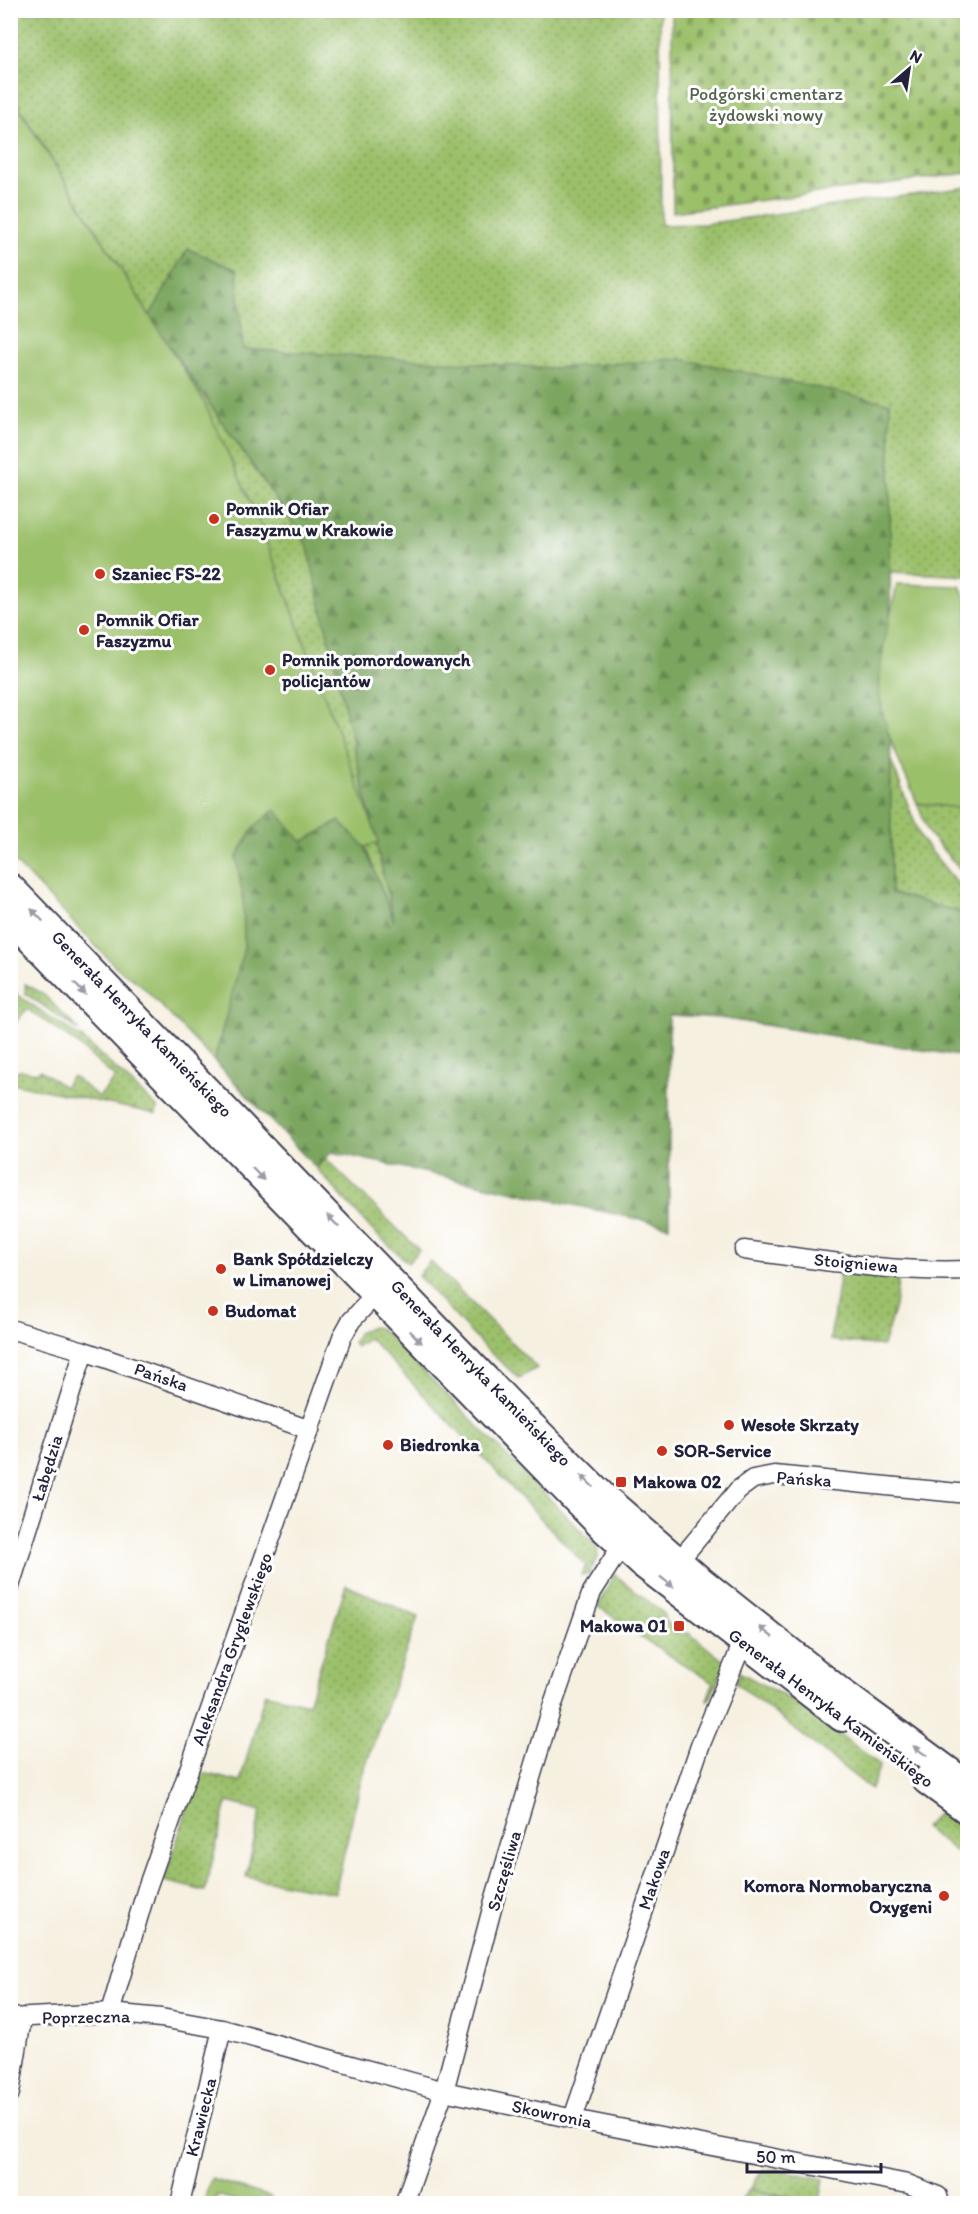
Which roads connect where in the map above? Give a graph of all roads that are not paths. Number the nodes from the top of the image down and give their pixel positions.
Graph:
1 (10, 888) edge
2 (10, 917) edge
3 (744, 1250) dead end
4 (968, 1270) edge
5 (375, 1295) junction
6 (10, 1329) edge
7 (84, 1351) junction
8 (310, 1430) junction
9 (968, 1494) edge
10 (622, 1545) junction
11 (678, 1562) junction
12 (10, 1586) edge
13 (743, 1642) junction
14 (968, 1786) edge
15 (968, 1810) edge
16 (110, 2013) junction
17 (16, 2018) edge
18 (161, 2018) joint
19 (222, 2030) junction
20 (444, 2091) junction
21 (10, 2093) edge
22 (573, 2118) junction
23 (180, 2204) edge
24 (404, 2204) edge
25 (940, 2204) edge

11 -> 1 main road, Generała Henryka Kamieńskiego
2 -> 5 main road, Generała Henryka Kamieńskiego
3 - 4 street, Stoigniewa
5 - 8 street, Aleksandra Gryglewskiego
5 -> 10 main road, Generała Henryka Kamieńskiego
6 - 7 street, Pańska
7 - 8 street, Pańska
7 - 12 street, Łabędzia
8 - 16 street, Aleksandra Gryglewskiego
9 - 11 street, Pańska
10 -> 13 main road, Generała Henryka Kamieńskiego
10 - 20 street, Szczęśliwa
14 -> 11 main road, Generała Henryka Kamieńskiego
13 - 15 main road, Generała Henryka Kamieńskiego
13 - 22 street, Makowa
16 - 17 street, Poprzeczna
16 - 18 street, Poprzeczna
17 - 21 street
18 - 19 street, Skowronia
19 - 20 street, Skowronia
19 - 23 street, Krawiecka
20 - 22 street, Skowronia
20 - 24 street, Szczęśliwa
22 - 25 street, Skowronia

